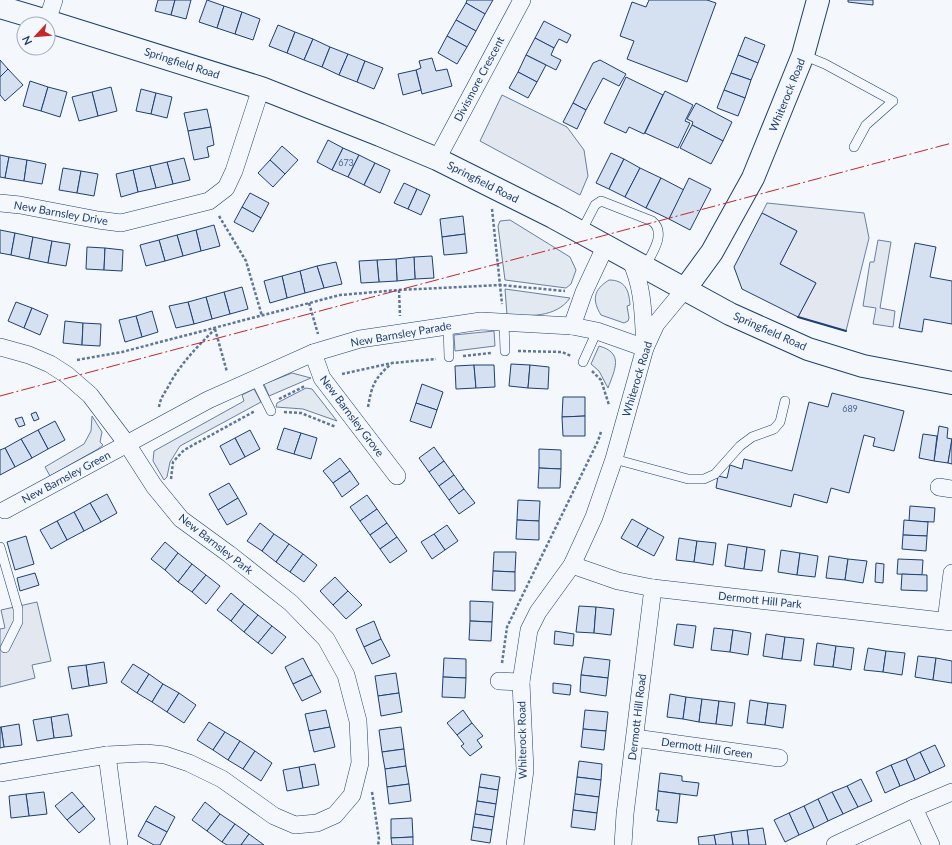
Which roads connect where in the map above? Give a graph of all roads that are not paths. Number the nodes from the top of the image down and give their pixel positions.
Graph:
1 (54, 0) edge
2 (522, 0) edge
3 (818, 0) edge
4 (0, 7) edge
5 (30, 16) edge
6 (49, 16) edge
7 (56, 24) edge
8 (803, 55) junction
9 (261, 88) junction
10 (854, 147) dead end
11 (437, 159) junction
12 (0, 203) edge
13 (582, 232) junction
14 (606, 245) junction
15 (638, 263) junction
16 (685, 289) junction
17 (504, 322) junction
18 (448, 326) junction
19 (572, 326) junction
20 (598, 331) junction
21 (0, 347) edge
22 (645, 348) junction
23 (505, 351) road end
24 (313, 353) junction
25 (449, 357) road end
26 (583, 362) road end
27 (254, 379) junction
28 (952, 384) edge
29 (785, 401) dead end
30 (269, 408) road end
31 (127, 444) junction
32 (614, 459) junction
33 (397, 476) dead end
34 (3, 512) edge
35 (0, 547) edge
36 (572, 565) junction
37 (952, 573) edge
38 (653, 588) junction
39 (949, 622) edge
40 (5, 648) dead end
41 (499, 681) road end
42 (521, 682) junction
43 (635, 738) junction
44 (107, 755) junction
45 (780, 758) dead end
46 (0, 773) edge
47 (952, 792) edge
48 (914, 808) junction
49 (119, 845) edge
50 (515, 845) edge
51 (623, 845) edge
52 (835, 845) edge
53 (931, 845) edge

1 - 6 street
2 - 11 street, Divismore Crescent
3 - 8 main road, Whiterock Road
4 - 5 main road, Springfield Road
7 - 9 main road, Springfield Road
8 - 10 lane
8 - 16 main road, Whiterock Road
9 - 11 main road, Springfield Road
9 - 12 street, New Barnsley Drive
11 - 13 main road, Springfield Road
13 - 14 main road, Springfield Road
13 - 15 lane
14 - 15 main road, Springfield Road
14 - 19 street
15 - 16 main road, Springfield Road
15 - 22 street
16 - 22 street, Whiterock Road
16 - 28 main road, Springfield Road
17 - 18 street, New Barnsley Parade
17 - 19 street, New Barnsley Parade
17 - 23 lane
18 - 24 street, New Barnsley Parade
18 - 25 lane
19 - 20 street, New Barnsley Parade
20 - 22 street, New Barnsley Parade
20 - 26 lane
21 - 31 street, New Barnsley Park
22 - 32 street, Whiterock Road
24 - 27 street, New Barnsley Parade
24 - 33 street, New Barnsley Grove
27 - 30 lane
27 - 31 street, New Barnsley Parade
29 - 32 lane
31 - 34 street, New Barnsley Green
31 - 44 street, New Barnsley Park
32 - 36 street, Whiterock Road
35 - 40 lane
36 - 38 street, Dermott Hill Park
36 - 42 street, Whiterock Road
37 - 39 street
38 - 39 street, Dermott Hill Park
38 - 43 street, Dermott Hill Road
41 - 42 street
42 - 50 street, Whiterock Road
43 - 45 street, Dermott Hill Green
43 - 51 street, Dermott Hill Road
44 - 46 street, New Barnsley Park
44 - 49 street
47 - 48 street
48 - 52 street
48 - 53 street

